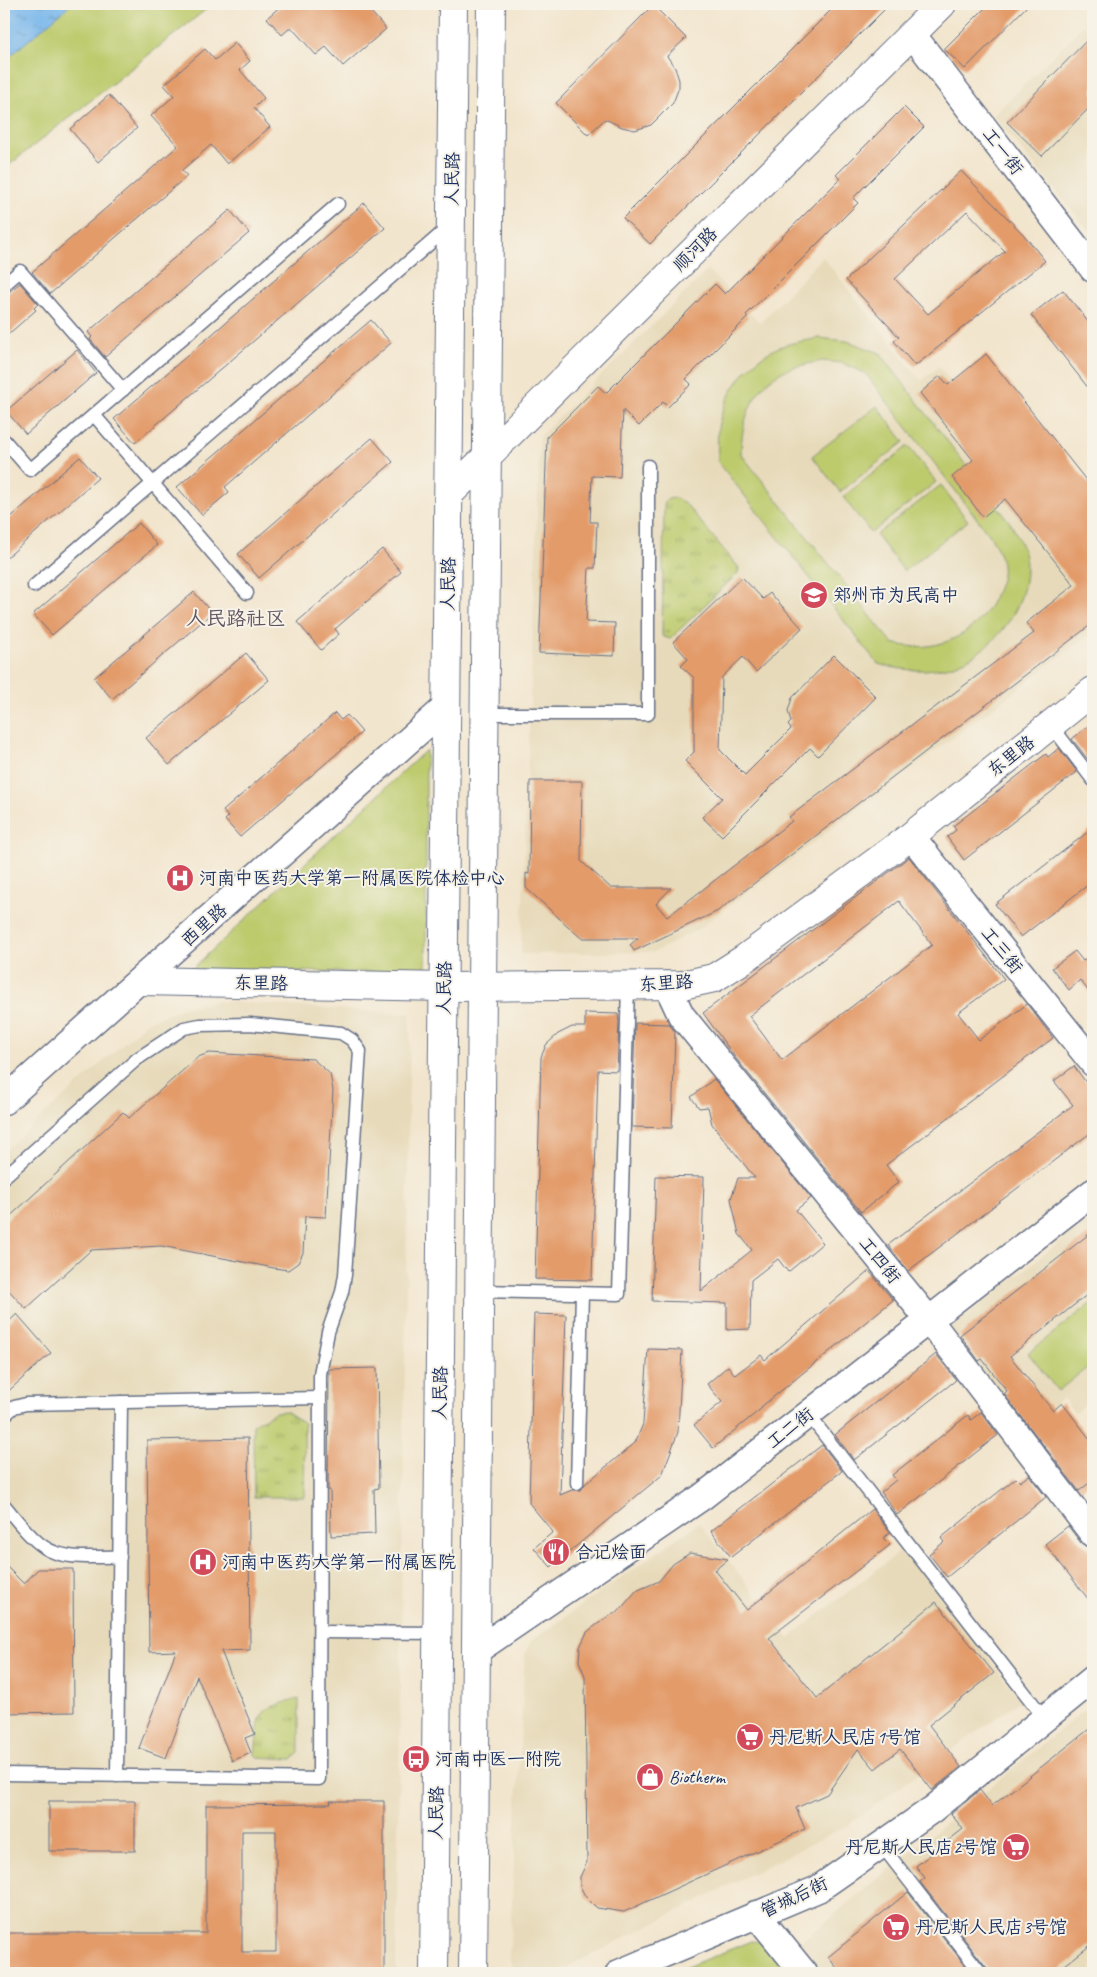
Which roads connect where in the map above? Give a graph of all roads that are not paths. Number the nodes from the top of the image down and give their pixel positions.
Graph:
1 (453, 4) edge
2 (491, 4) edge
3 (942, 4) edge
4 (912, 34) junction
5 (338, 204) dead end
6 (451, 225) junction
7 (1093, 268) edge
8 (4, 285) edge
9 (123, 390) junction
10 (94, 414) junction
11 (4, 440) edge
12 (488, 455) junction
13 (648, 466) dead end
14 (153, 483) junction
15 (449, 494) junction
16 (34, 586) dead end
17 (247, 593) dead end
18 (1093, 691) edge
19 (446, 707) junction
20 (485, 714) junction
21 (1051, 725) junction
22 (1093, 780) edge
23 (911, 836) junction
24 (141, 981) junction
25 (668, 985) junction
26 (628, 986) junction
27 (444, 987) junction
28 (482, 987) junction
29 (1093, 1063) edge
30 (4, 1102) edge
31 (4, 1177) edge
32 (1093, 1192) edge
33 (479, 1291) junction
34 (582, 1293) junction
35 (929, 1320) junction
36 (319, 1398) junction
37 (121, 1402) junction
38 (808, 1414) junction
39 (4, 1416) edge
40 (577, 1483) dead end
41 (4, 1505) edge
42 (1091, 1527) edge
43 (120, 1557) junction
44 (320, 1632) junction
45 (438, 1633) junction
46 (476, 1651) junction
47 (1093, 1680) edge
48 (1045, 1719) junction
49 (4, 1774) edge
50 (117, 1776) junction
51 (882, 1846) junction
52 (756, 1914) junction
53 (434, 1973) edge
54 (473, 1973) edge
55 (618, 1973) edge
56 (804, 1973) edge
57 (981, 1973) edge

1 - 6 main road, 人民路
2 - 12 main road, 人民路
3 - 4 main road, 顺河路
4 - 7 street, 工一街
4 - 12 main road, 顺河路
5 - 9 lane
6 - 14 lane
6 - 15 main road, 人民路
8 - 9 lane
9 - 10 lane
10 - 11 lane
10 - 14 lane
12 - 15 main road, 顺河路
12 - 20 main road, 人民路
13 - 20 lane
14 - 16 lane
14 - 17 lane
15 - 19 main road, 人民路
18 - 21 main road, 东里路
19 - 24 street, 西里路
19 - 27 main road, 人民路
20 - 28 main road, 人民路
21 - 22 lane
21 - 23 main road, 东里路
23 - 25 main road, 东里路
23 - 29 street, 工三街
24 - 27 main road, 东里路
24 - 30 street, 西里路
25 - 26 main road, 东里路
25 - 35 street, 工四街
26 - 28 main road, 东里路
26 - 34 lane
27 - 28 main road, 东里路
27 - 45 main road, 人民路
28 - 33 main road, 人民路
31 - 36 lane
32 - 35 street, 工二街
33 - 34 lane
33 - 46 main road, 人民路
34 - 40 lane
35 - 38 street, 工二街
35 - 42 street, 工四街
36 - 37 lane
36 - 44 lane
37 - 39 lane
37 - 43 lane
38 - 46 street, 工二街
38 - 48 lane
41 - 43 lane
43 - 50 lane
44 - 45 lane
44 - 50 lane
45 - 53 main road, 人民路
46 - 54 main road, 人民路
47 - 48 street, 管城后街
48 - 51 street, 管城后街
49 - 50 lane
51 - 52 street, 管城后街
51 - 57 lane
52 - 55 street, 管城后街
52 - 56 street

